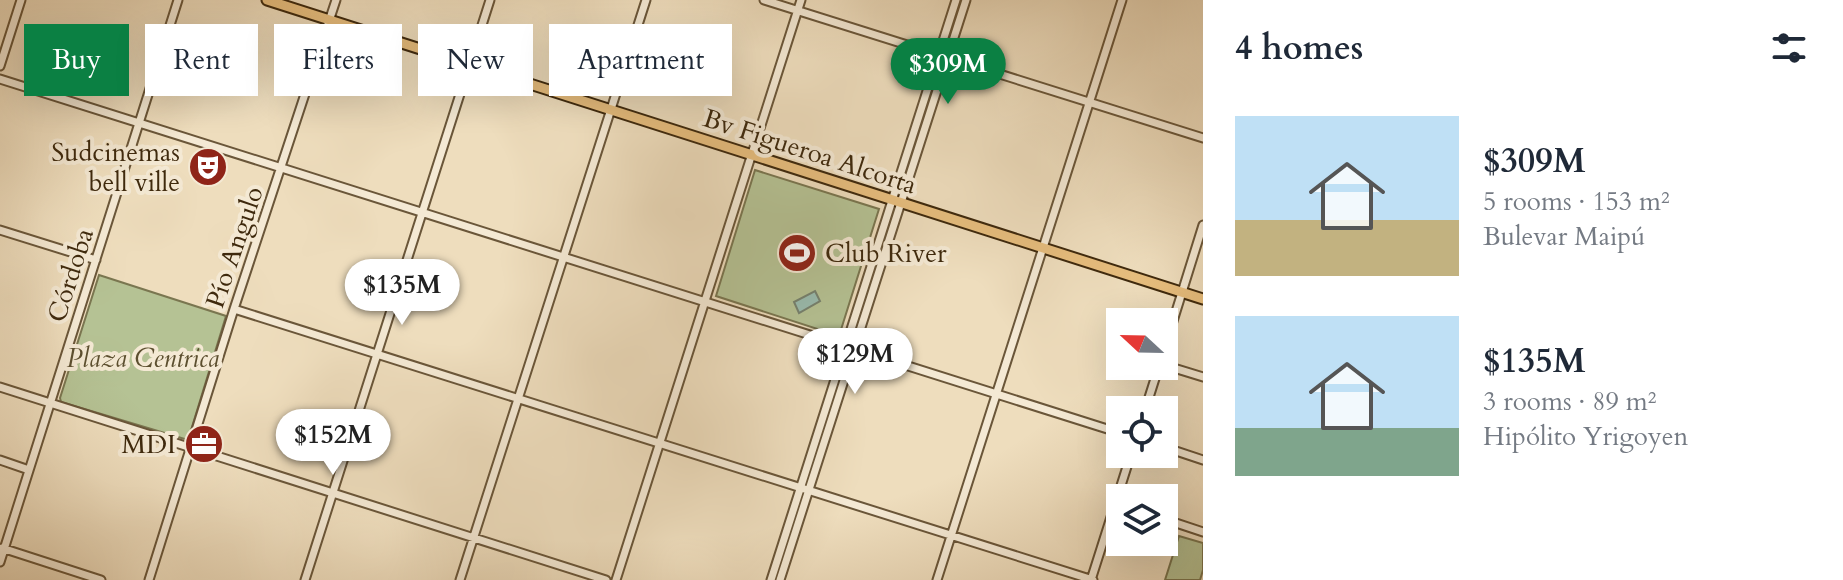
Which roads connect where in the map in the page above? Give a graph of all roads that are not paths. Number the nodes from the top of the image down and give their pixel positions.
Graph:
1 (21, 0) edge
2 (178, 0) edge
3 (267, 0) edge
4 (336, 0) edge
5 (490, 0) edge
6 (646, 0) edge
7 (764, 0) edge
8 (801, 0) edge
9 (956, 0) edge
10 (966, 0) edge
11 (1122, 0) edge
12 (797, 11) junction
13 (330, 20) junction
14 (482, 24) edge
15 (418, 48) edge
16 (943, 56) junction
17 (0, 66) edge
18 (0, 79) edge
19 (533, 85) edge
20 (459, 96) edge
21 (1089, 102) junction
22 (611, 110) junction
23 (137, 123) junction
24 (1203, 138) edge
25 (751, 155) junction
26 (282, 168) junction
27 (896, 202) junction
28 (422, 212) junction
29 (1203, 225) edge
30 (0, 230) edge
31 (1043, 248) junction
32 (564, 257) junction
33 (96, 260) junction
34 (1182, 292) junction
35 (1203, 299) edge
36 (705, 301) junction
37 (1177, 308) edge
38 (234, 309) junction
39 (850, 347) junction
40 (377, 353) junction
41 (1178, 370) edge
42 (1203, 377) edge
43 (0, 387) edge
44 (997, 393) junction
45 (519, 397) junction
46 (50, 403) junction
47 (1106, 428) edge
48 (660, 442) junction
49 (192, 448) junction
50 (1178, 452) edge
51 (0, 460) edge
52 (1203, 460) edge
53 (29, 470) junction
54 (805, 488) junction
55 (333, 493) junction
56 (1178, 524) edge
57 (1203, 532) edge
58 (952, 535) junction
59 (474, 538) junction
60 (1106, 539) edge
61 (2, 548) edge
62 (0, 562) edge
63 (101, 580) edge
64 (149, 580) edge
65 (305, 580) edge
66 (460, 580) edge
67 (606, 580) edge
68 (616, 580) edge
69 (771, 580) edge
70 (780, 580) edge
71 (937, 580) edge
72 (1092, 580) edge

1 - 17 street
2 - 23 street, Córdoba
3 - 13 main road, Bv Figueroa Alcorta
4 - 13 street, Pío Angulo
5 - 14 street
6 - 22 street
7 - 12 street
8 - 12 street
9 - 16 street
10 - 16 street
11 - 21 street
12 - 16 street
12 - 25 street
13 - 15 main road, Bv Figueroa Alcorta
13 - 26 street, Pío Angulo
16 - 21 street
16 - 27 street
18 - 23 street
19 - 22 main road, Bv Figueroa Alcorta
20 - 28 street
21 - 24 street
21 - 31 street
22 - 25 main road, Bv Figueroa Alcorta
22 - 32 street
23 - 26 street
23 - 33 street, Córdoba
25 - 27 main road, Bv Figueroa Alcorta
25 - 36 street
26 - 28 street
26 - 38 street, Pío Angulo
27 - 31 main road, Bv Figueroa Alcorta
27 - 39 street
28 - 32 street
28 - 40 street
29 - 34 street
30 - 33 street
31 - 34 main road, Bv Figueroa Alcorta
31 - 44 street
32 - 36 street
32 - 45 street
33 - 46 street, Córdoba
34 - 35 main road, Bv Figueroa Alcorta
34 - 37 street
36 - 39 street
36 - 48 street
38 - 40 street
38 - 49 street, Pío Angulo
39 - 44 street
39 - 54 street
40 - 45 street
40 - 55 street
41 - 42 street
43 - 46 street
44 - 47 street
44 - 58 street
45 - 48 street
45 - 59 street
46 - 49 street
46 - 53 street, Córdoba
48 - 54 street
48 - 68 street
49 - 55 street
49 - 64 street, Pío Angulo
50 - 52 street
51 - 53 street
53 - 61 street, Córdoba
54 - 58 street
54 - 69 street
54 - 70 street
55 - 59 street
55 - 65 street
56 - 57 street
58 - 71 street
58 - 72 street
59 - 66 street
59 - 67 street
60 - 72 street
61 - 62 street, Córdoba
61 - 63 street

